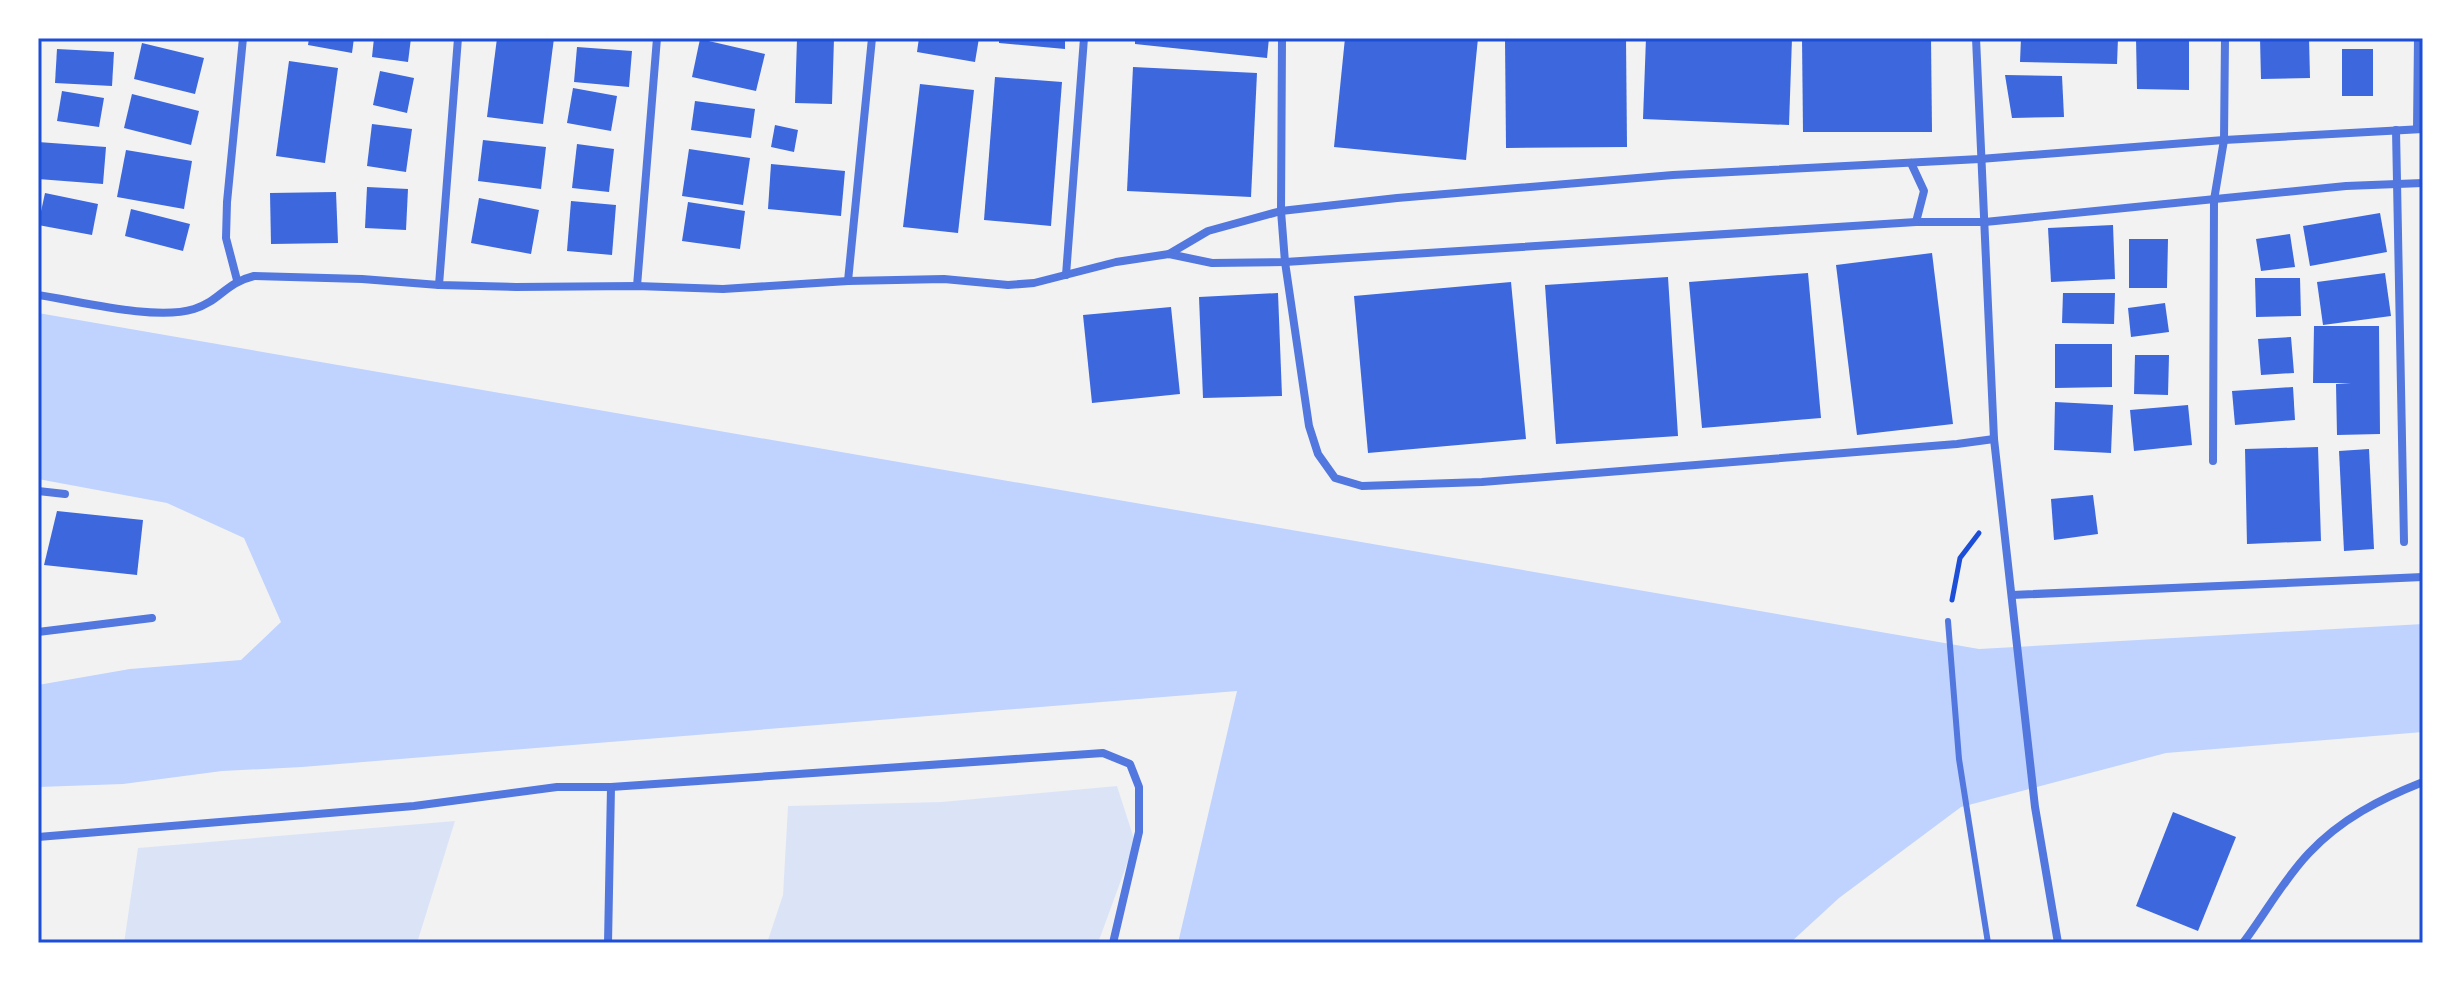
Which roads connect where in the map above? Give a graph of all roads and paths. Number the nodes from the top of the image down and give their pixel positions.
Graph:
1 (243, 38) edge
2 (458, 38) edge
3 (657, 38) edge
4 (872, 38) edge
5 (1084, 38) edge
6 (1282, 38) edge
7 (1976, 38) edge
8 (2225, 38) edge
9 (2418, 38) edge
10 (2420, 129) edge
11 (2396, 130) junction
12 (2224, 140) junction
13 (1980, 159) junction
14 (1911, 163) junction
15 (2397, 183) junction
16 (2423, 183) edge
17 (2214, 200) junction
18 (1281, 211) junction
19 (1916, 222) junction
20 (1985, 222) junction
21 (1169, 254) junction
22 (1285, 262) junction
23 (1066, 275) junction
24 (237, 280) junction
25 (848, 281) junction
26 (439, 285) junction
27 (637, 286) junction
28 (38, 295) edge
29 (1994, 439) junction
30 (2213, 461) dead end
31 (38, 491) edge
32 (65, 494) dead end
33 (2001, 503) junction
34 (2404, 542) dead end
35 (2423, 577) edge
36 (2012, 595) junction
37 (152, 618) dead end
38 (1948, 621) joint
39 (38, 632) edge
40 (2423, 782) edge
41 (611, 787) junction
42 (38, 837) edge
43 (608, 943) edge
44 (1113, 943) edge
45 (1988, 943) edge
46 (2058, 943) edge
47 (2243, 943) edge

1 - 24 street
2 - 26 street
3 - 27 street
4 - 25 street
5 - 23 street
6 - 18 street
7 - 13 street
8 - 12 street
9 - 10 street
10 - 11 street
11 - 12 street
11 - 15 street
12 - 13 street
12 - 17 street
13 - 14 street
13 - 20 street
14 - 18 street
14 - 19 street
15 - 16 street
15 - 17 street
15 - 34 street
17 - 20 street
17 - 30 street
18 - 21 street
18 - 22 street
19 - 20 street
19 - 22 street
20 - 29 street
21 - 22 street
21 - 23 street
22 - 29 street
23 - 25 street
24 - 26 street
24 - 28 street
25 - 27 street
26 - 27 street
29 - 33 street
31 - 32 street
33 - 36 street
33 - 38 path
35 - 36 street
36 - 46 street
37 - 39 street
38 - 45 lane
40 - 47 street
41 - 42 street
41 - 43 street
41 - 44 street

